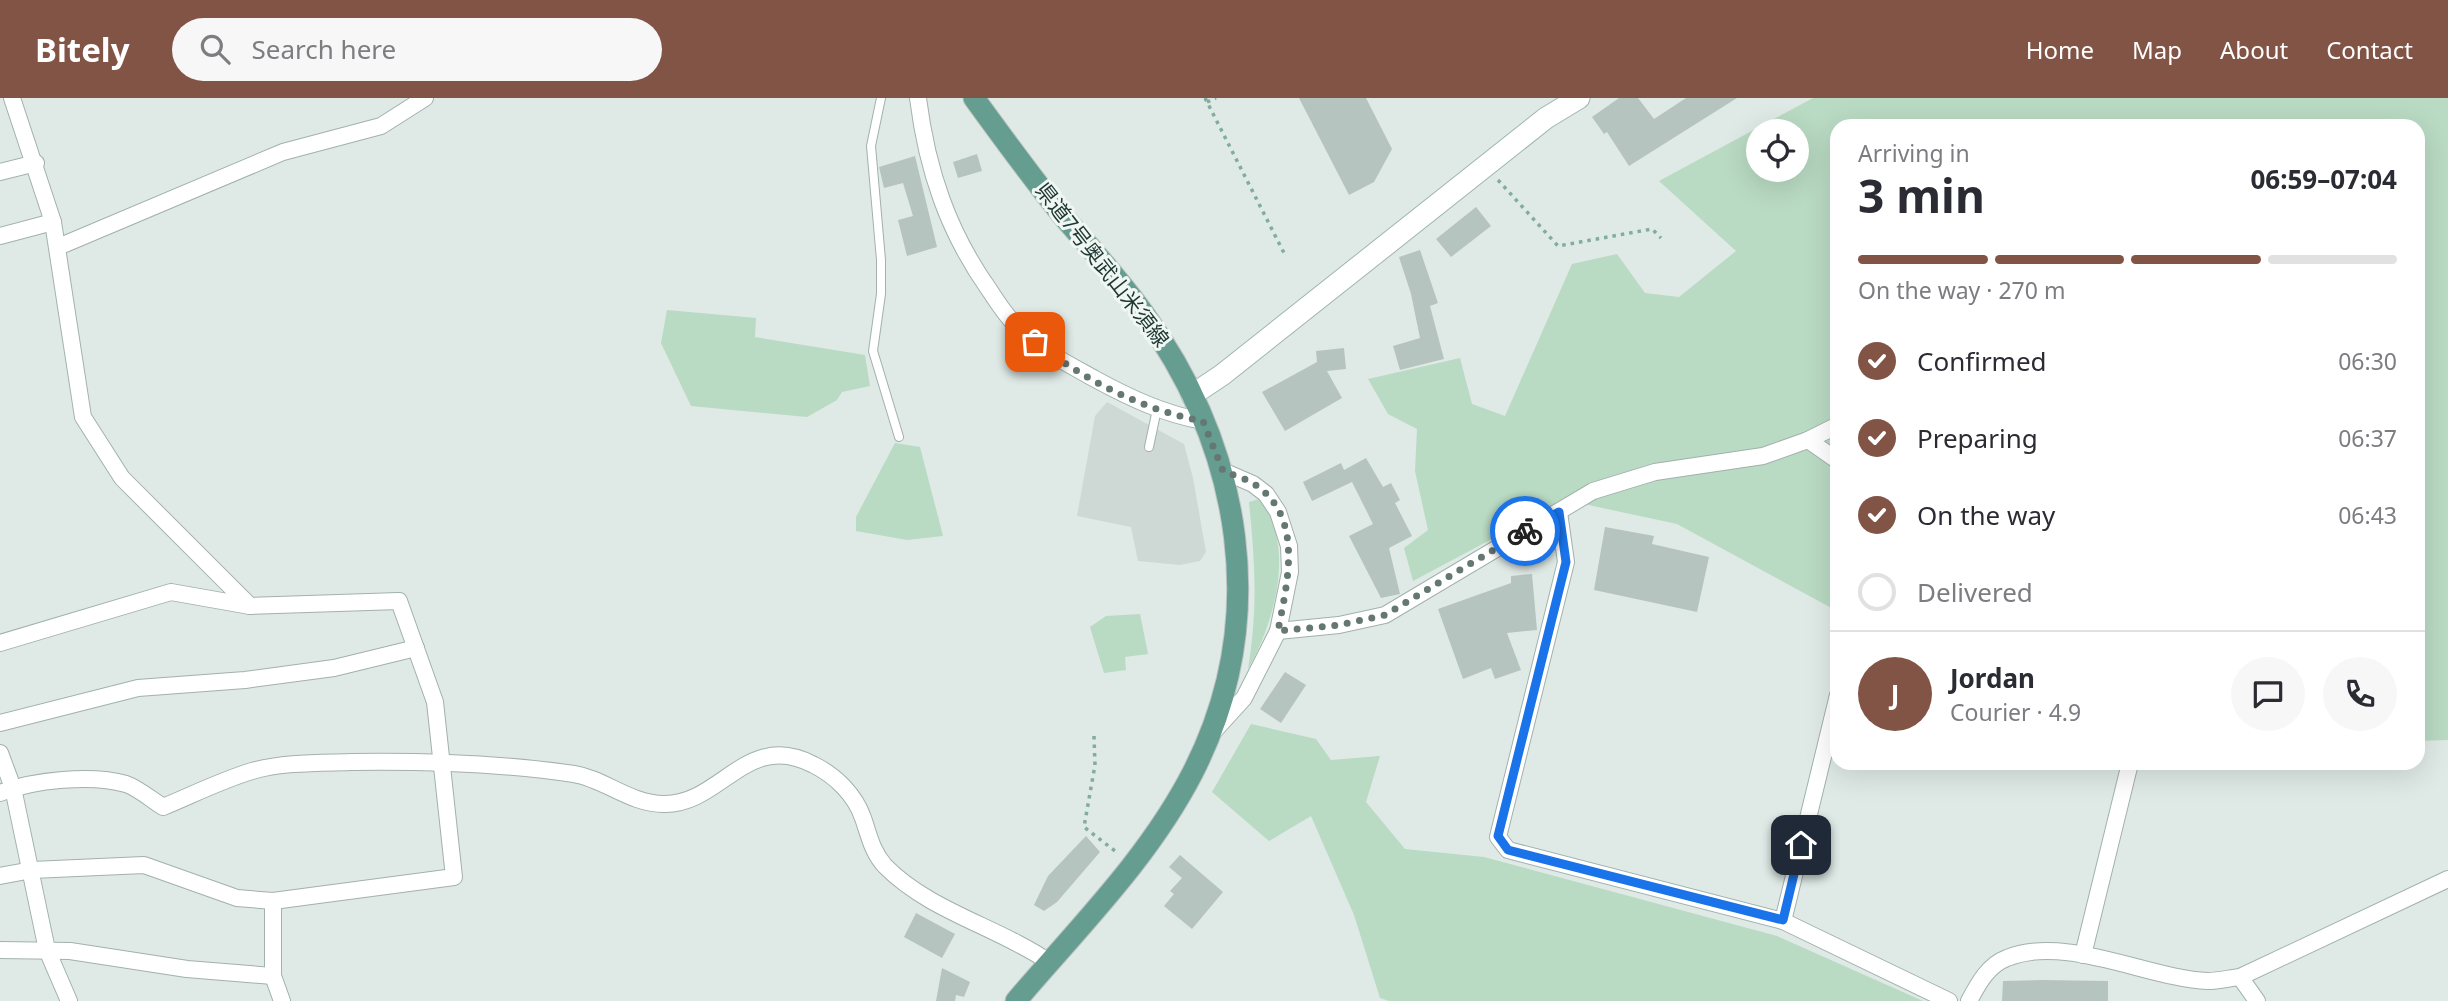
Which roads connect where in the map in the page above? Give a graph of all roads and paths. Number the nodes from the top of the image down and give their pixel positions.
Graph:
1 (425, 98) edge
2 (881, 98) edge
3 (918, 98) edge
4 (974, 98) edge
5 (1216, 98) edge
6 (1579, 98) edge
7 (8, 100) edge
8 (1206, 100) edge
9 (36, 163) junction
10 (1484, 166) junction
11 (0, 172) edge
12 (53, 222) junction
13 (0, 236) edge
14 (1661, 238) dead end
15 (58, 247) junction
16 (1284, 253) dead end
17 (1192, 395) junction
18 (1157, 409) junction
19 (1203, 421) junction
20 (1830, 429) edge
21 (899, 437) dead end
22 (1808, 440) junction
23 (1149, 447) dead end
24 (1830, 455) edge
25 (1223, 471) junction
26 (1559, 512) junction
27 (250, 606) junction
28 (1278, 631) junction
29 (0, 643) edge
30 (416, 648) junction
31 (0, 723) edge
32 (1830, 728) edge
33 (1210, 735) junction
34 (1094, 736) dead end
35 (0, 753) edge
36 (440, 761) junction
37 (2128, 770) edge
38 (7, 790) edge
39 (1115, 851) dead end
40 (32, 870) junction
41 (0, 876) edge
42 (2448, 879) edge
43 (273, 901) junction
44 (1783, 920) junction
45 (0, 950) edge
46 (47, 950) junction
47 (2083, 954) junction
48 (1049, 962) junction
49 (272, 975) junction
50 (2240, 977) junction
51 (69, 1001) edge
52 (282, 1001) edge
53 (1016, 1001) edge
54 (1949, 1001) edge
55 (1969, 1001) edge
56 (2257, 1001) edge

1 - 15 street
2 - 21 lane
3 - 18 street
4 - 17 main road, 県道7号奥武山米須線
5 - 8 path
6 - 10 street
7 - 9 street
8 - 16 path
9 - 11 street
9 - 12 street
10 - 14 path
10 - 17 street
12 - 13 street
12 - 15 street
15 - 27 street
17 - 19 main road, 県道7号奥武山米須線
18 - 19 street
18 - 23 lane
19 - 25 main road, 県道7号奥武山米須線
20 - 22 street
22 - 24 street
22 - 26 street
25 - 28 street
25 - 33 main road, 県道7号奥武山米須線
26 - 28 street
26 - 44 street
27 - 29 street
27 - 30 street
28 - 33 street
30 - 31 street
30 - 36 street
32 - 44 street
33 - 48 main road, 県道7号奥武山米須線
34 - 39 path
35 - 38 street
36 - 38 street
36 - 43 street
36 - 48 street
37 - 47 street
38 - 40 street
40 - 41 street
40 - 43 street
40 - 46 street
42 - 50 street
43 - 49 street
44 - 54 street
45 - 46 street
46 - 49 street
46 - 51 street
47 - 50 street
47 - 55 street
48 - 53 main road, 県道7号奥武山米須線
49 - 52 street
50 - 56 street

